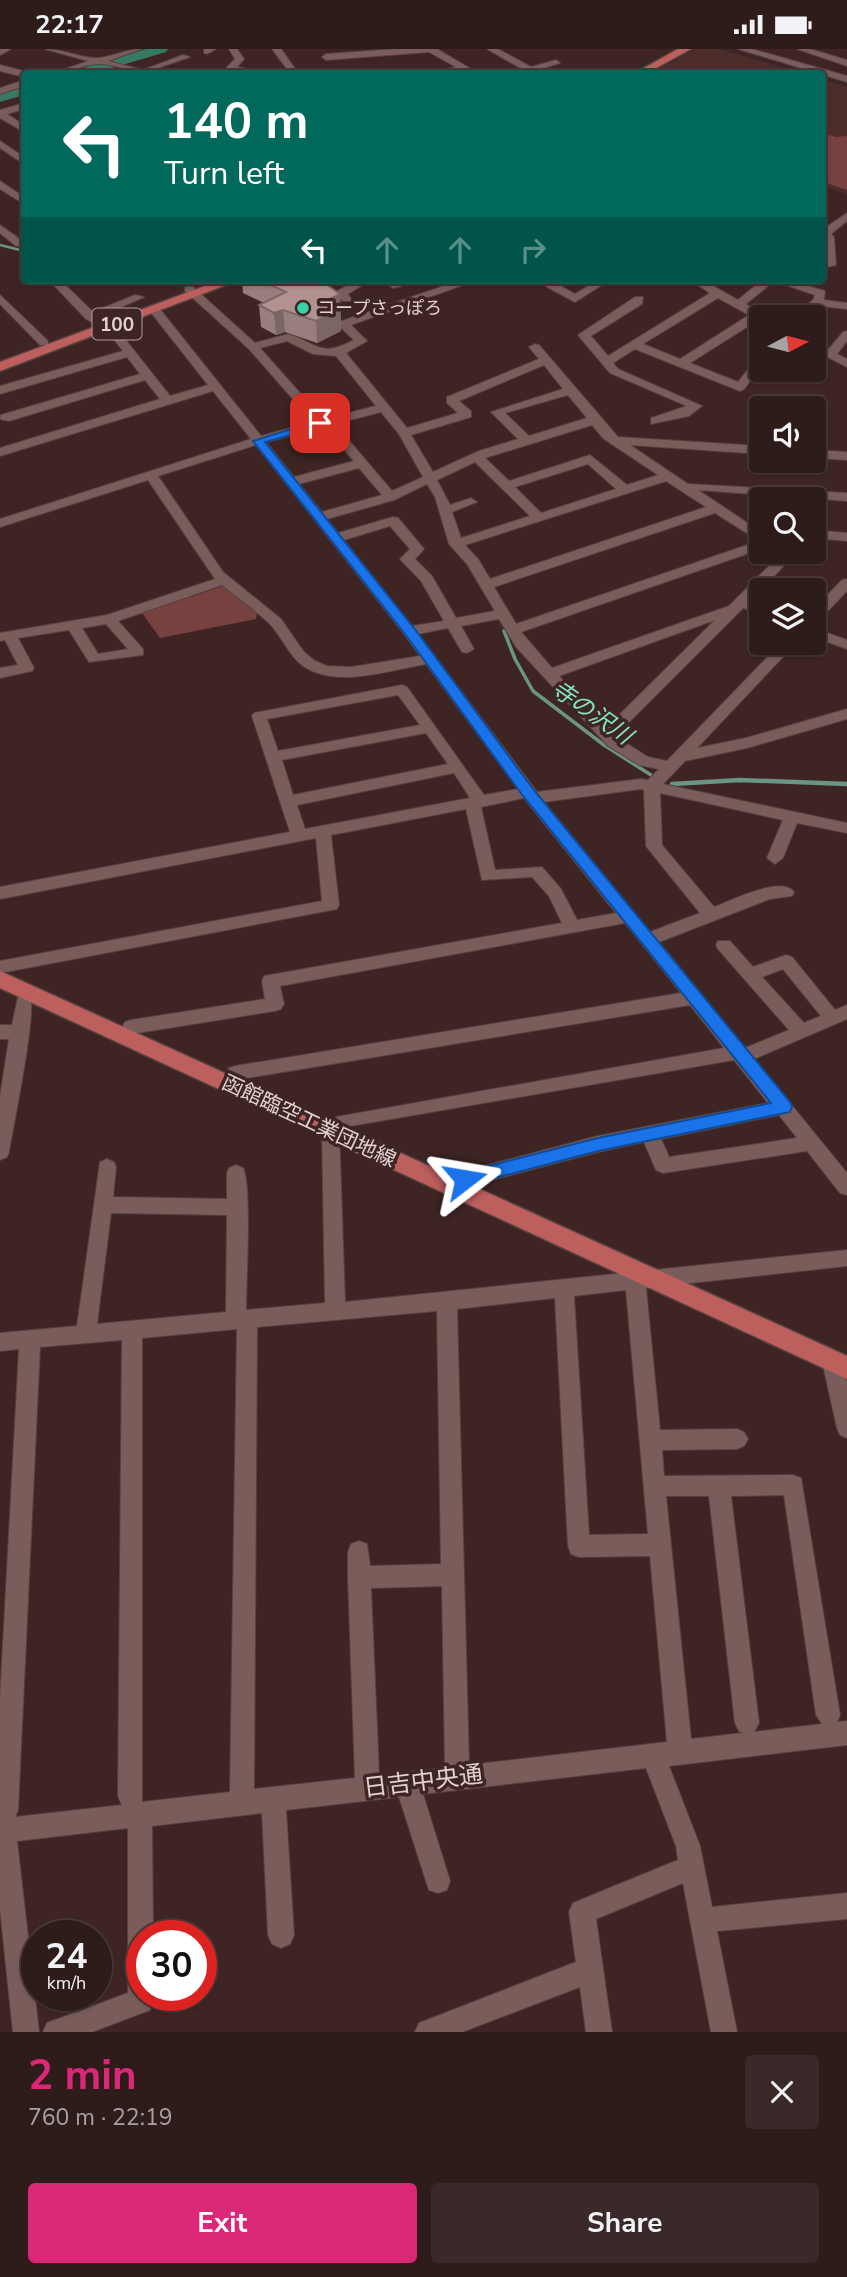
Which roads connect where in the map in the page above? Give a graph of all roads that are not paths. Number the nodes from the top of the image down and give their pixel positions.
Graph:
1 (8, 49) edge
2 (49, 49) edge
3 (138, 49) edge
4 (233, 49) edge
5 (276, 49) edge
6 (448, 49) edge
7 (491, 49) edge
8 (670, 49) edge
9 (686, 49) edge
10 (742, 49) edge
11 (802, 49) edge
12 (431, 50) edge
13 (0, 52) edge
14 (813, 53) junction
15 (370, 54) junction
16 (186, 57) dead end
17 (326, 57) edge
18 (532, 57) dead end
19 (100, 62) junction
20 (556, 63) dead end
21 (847, 63) edge
22 (794, 64) junction
23 (544, 66) junction
24 (380, 67) dead end
25 (0, 68) edge
26 (463, 68) junction
27 (69, 70) edge
28 (127, 70) edge
29 (150, 70) edge
30 (238, 70) edge
31 (292, 70) edge
32 (451, 70) edge
33 (467, 70) edge
34 (530, 70) joint
35 (631, 70) edge
36 (646, 70) edge
37 (815, 70) edge
38 (21, 73) edge
39 (826, 73) edge
40 (847, 79) edge
41 (21, 84) edge
42 (0, 91) edge
43 (21, 108) edge
44 (2, 117) edge
45 (21, 127) edge
46 (0, 144) edge
47 (21, 159) edge
48 (0, 184) edge
49 (21, 199) edge
50 (847, 216) edge
51 (0, 228) edge
52 (828, 237) edge
53 (21, 244) edge
54 (831, 265) dead end
55 (58, 284) edge
56 (205, 284) edge
57 (219, 284) edge
58 (294, 284) edge
59 (324, 284) edge
60 (358, 284) edge
61 (393, 284) edge
62 (460, 284) edge
63 (554, 284) edge
64 (599, 284) edge
65 (704, 284) edge
66 (764, 284) edge
67 (792, 284) edge
68 (397, 286) dead end
69 (192, 292) junction
70 (718, 293) junction
71 (139, 297) dead end
72 (0, 298) edge
73 (346, 299) dead end
74 (639, 299) dead end
75 (818, 302) junction
76 (739, 305) junction
77 (814, 305) edge
78 (847, 306) edge
79 (155, 310) junction
80 (749, 310) edge
81 (99, 322) junction
82 (749, 322) edge
83 (847, 334) edge
84 (44, 342) junction
85 (634, 345) junction
86 (253, 347) junction
87 (536, 347) dead end
88 (130, 353) junction
89 (340, 353) junction
90 (826, 353) edge
91 (830, 355) junction
92 (0, 359) edge
93 (546, 360) junction
94 (606, 362) junction
95 (681, 364) junction
96 (847, 364) edge
97 (0, 367) edge
98 (749, 374) edge
99 (148, 376) junction
100 (216, 386) junction
101 (0, 390) edge
102 (570, 391) junction
103 (167, 401) junction
104 (384, 408) junction
105 (595, 420) junction
106 (655, 421) dead end
107 (324, 423) junction
108 (10, 427) edge
109 (404, 433) junction
110 (527, 440) junction
111 (258, 441) junction
112 (615, 441) junction
113 (749, 449) edge
114 (0, 452) edge
115 (826, 455) edge
116 (847, 456) edge
117 (477, 457) junction
118 (362, 463) junction
119 (151, 475) junction
120 (668, 475) junction
121 (430, 478) junction
122 (291, 482) junction
123 (507, 486) junction
124 (685, 488) junction
125 (624, 489) junction
126 (390, 497) junction
127 (847, 497) edge
128 (471, 502) dead end
129 (717, 508) junction
130 (446, 510) junction
131 (318, 517) junction
132 (540, 518) junction
133 (0, 523) edge
134 (746, 528) junction
135 (749, 528) edge
136 (749, 530) edge
137 (826, 535) edge
138 (335, 537) junction
139 (847, 537) edge
140 (456, 544) junction
141 (749, 549) edge
142 (776, 564) edge
143 (225, 580) junction
144 (847, 583) edge
145 (486, 585) junction
146 (738, 605) junction
147 (826, 605) edge
148 (749, 607) edge
149 (504, 614) junction
150 (109, 619) junction
151 (454, 624) junction
152 (73, 625) junction
153 (514, 630) junction
154 (409, 631) junction
155 (5, 637) edge
156 (826, 637) edge
157 (847, 645) edge
158 (467, 649) dead end
159 (778, 655) edge
160 (430, 659) junction
161 (0, 673) edge
162 (550, 674) junction
163 (847, 714) edge
164 (429, 728) junction
165 (605, 734) junction
166 (683, 756) junction
167 (273, 757) junction
168 (458, 767) junction
169 (671, 767) junction
170 (652, 786) junction
171 (530, 795) junction
172 (288, 801) junction
173 (476, 802) junction
174 (792, 817) junction
175 (847, 828) edge
176 (323, 831) junction
177 (300, 837) junction
178 (775, 858) dead end
179 (786, 892) dead end
180 (0, 893) edge
181 (711, 915) junction
182 (627, 917) junction
183 (572, 926) junction
184 (647, 940) junction
185 (724, 945) dead end
186 (0, 967) edge
187 (752, 974) junction
188 (0, 979) edge
189 (693, 998) junction
190 (24, 1002) dead end
191 (839, 1015) edge
192 (131, 1027) dead end
193 (0, 1032) edge
194 (20, 1032) junction
195 (801, 1032) junction
196 (740, 1054) junction
197 (235, 1073) dead end
198 (4, 1097) edge
199 (784, 1107) junction
200 (336, 1127) junction
201 (649, 1133) junction
202 (813, 1143) junction
203 (0, 1152) edge
204 (107, 1167) dead end
205 (236, 1173) dead end
206 (465, 1179) dead end
207 (847, 1187) edge
208 (102, 1205) junction
209 (237, 1207) junction
210 (847, 1258) edge
211 (645, 1280) junction
212 (564, 1289) junction
213 (447, 1301) junction
214 (335, 1311) junction
215 (242, 1319) junction
216 (132, 1330) junction
217 (86, 1334) junction
218 (30, 1340) junction
219 (0, 1342) edge
220 (839, 1365) edge
221 (847, 1428) edge
222 (737, 1439) dead end
223 (652, 1440) junction
224 (656, 1486) junction
225 (719, 1486) junction
226 (662, 1545) junction
227 (10, 1549) edge
228 (359, 1552) dead end
229 (454, 1575) junction
230 (359, 1577) junction
231 (828, 1714) dead end
232 (747, 1723) dead end
233 (847, 1733) edge
234 (680, 1752) junction
235 (653, 1756) junction
236 (457, 1777) junction
237 (407, 1783) junction
238 (367, 1787) junction
239 (273, 1798) junction
240 (242, 1802) junction
241 (135, 1805) junction
242 (3, 1824) edge
243 (692, 1867) junction
244 (438, 1881) dead end
245 (847, 1906) edge
246 (704, 1920) junction
247 (281, 1935) dead end
248 (590, 1970) junction
249 (26, 2032) edge
250 (56, 2032) edge
251 (428, 2032) edge
252 (600, 2032) edge
253 (724, 2032) edge

1 - 13 street
2 - 19 street
3 - 19 street
4 - 30 street
5 - 31 street
6 - 12 street
7 - 34 street
8 - 35 main road
9 - 36 main road
10 - 22 street
11 - 14 street
12 - 15 street
12 - 26 street
14 - 21 street
14 - 22 street
15 - 17 street
15 - 24 street
16 - 29 street
18 - 23 street
19 - 27 street
19 - 28 street
20 - 23 street
22 - 37 street
23 - 34 street
25 - 38 street
26 - 32 street
26 - 33 street
39 - 40 street
41 - 42 street
43 - 44 street
44 - 45 street
46 - 47 street
48 - 49 street
50 - 52 street
51 - 53 street
52 - 54 street
55 - 81 street
56 - 69 main road, 100
57 - 69 main road, 100
58 - 59 street
60 - 73 street
61 - 68 street
62 - 89 street
63 - 64 street
65 - 70 street
66 - 76 street
67 - 75 street
69 - 79 main road, 100
69 - 81 main road, 100
69 - 86 street
70 - 76 street
70 - 85 street
71 - 81 street
72 - 84 street
74 - 94 street
75 - 77 street
75 - 78 street
76 - 80 street
79 - 81 main road, 100
79 - 100 street
81 - 84 main road, 100
81 - 88 street
81 - 97 main road, 100
82 - 95 street
83 - 91 street
84 - 92 main road, 100
85 - 94 street
85 - 95 street
86 - 89 street
86 - 107 street
87 - 93 street
88 - 99 street
88 - 101 street
89 - 104 street
90 - 91 street
91 - 96 street
93 - 102 street
93 - 109 street
94 - 106 street
95 - 98 street
99 - 103 street
99 - 108 street
100 - 103 street
100 - 111 street
102 - 105 street
102 - 110 street
103 - 108 street
104 - 107 street
104 - 109 street
105 - 110 street
105 - 112 street
107 - 111 street
107 - 118 street
108 - 114 street
109 - 121 street
110 - 117 street
111 - 119 street
111 - 122 street
112 - 113 street
112 - 120 street
115 - 116 street
117 - 121 street
117 - 123 street
118 - 122 street
118 - 126 street
119 - 133 street
119 - 143 street
120 - 124 street
120 - 125 street
121 - 126 street
121 - 130 street
122 - 131 street
123 - 125 street
123 - 132 street
124 - 127 street
124 - 129 street
125 - 132 street
126 - 131 street
128 - 130 street
129 - 134 street
129 - 145 street
130 - 140 street
131 - 138 street
132 - 140 street
134 - 135 street
134 - 136 street
137 - 139 street
138 - 151 street
138 - 154 street
140 - 145 street
141 - 153 street
142 - 146 street
143 - 150 street
143 - 160 street
144 - 147 street
145 - 149 street
146 - 148 street
146 - 162 street
146 - 165 street
149 - 151 street
149 - 153 street
150 - 152 street
150 - 152 street
151 - 154 street
151 - 158 street
152 - 155 street
153 - 162 street
154 - 160 street
155 - 161 street
156 - 157 street
159 - 166 street
160 - 171 street
162 - 165 street
163 - 166 street
164 - 167 street
164 - 167 street
164 - 168 street
165 - 169 street
166 - 169 street
167 - 172 street
168 - 172 street
168 - 173 street
169 - 170 street
170 - 171 street
170 - 174 street
170 - 181 street
171 - 173 street
171 - 182 street
172 - 177 street
173 - 176 street
173 - 183 street
174 - 175 street
174 - 178 street
176 - 177 street
176 - 186 street
177 - 180 street
179 - 181 street
181 - 184 street
182 - 183 street
182 - 184 street
183 - 192 street
184 - 189 street
185 - 187 street
187 - 191 street
187 - 195 street
188 - 200 main road, 函館臨空工業団地線
189 - 196 street
189 - 197 street
190 - 194 street
191 - 195 street
193 - 194 street
194 - 198 street
195 - 196 street
196 - 199 street
196 - 200 street
198 - 203 street
199 - 201 street
199 - 202 street
200 - 211 main road, 函館臨空工業団地線
200 - 214 street
201 - 202 street
201 - 206 street
202 - 207 street
204 - 208 street
205 - 209 street
208 - 209 street
208 - 217 street
209 - 215 street
210 - 211 street
211 - 212 street
211 - 220 main road, 函館臨空工業団地線
211 - 223 street
212 - 213 street
212 - 226 street
213 - 214 street
213 - 229 street
214 - 215 street
215 - 216 street
215 - 240 street
216 - 217 street
216 - 241 street
217 - 218 street
218 - 219 street
218 - 227 street
220 - 221 street
222 - 223 street
223 - 224 street
224 - 225 street
224 - 226 street
225 - 231 street
225 - 232 street
226 - 234 street
227 - 242 street
228 - 230 street
229 - 230 street
229 - 236 street
230 - 238 street
233 - 234 street, 日吉中央通
234 - 235 street, 日吉中央通
235 - 236 street, 日吉中央通
235 - 243 street
236 - 237 street, 日吉中央通
237 - 238 street, 日吉中央通
237 - 244 street
238 - 239 street, 日吉中央通
239 - 240 street, 日吉中央通
239 - 247 street
240 - 241 street, 日吉中央通
241 - 242 street, 日吉中央通
241 - 250 street
242 - 249 street
243 - 246 street
243 - 248 street
245 - 246 street
246 - 253 street
248 - 251 street
248 - 252 street

